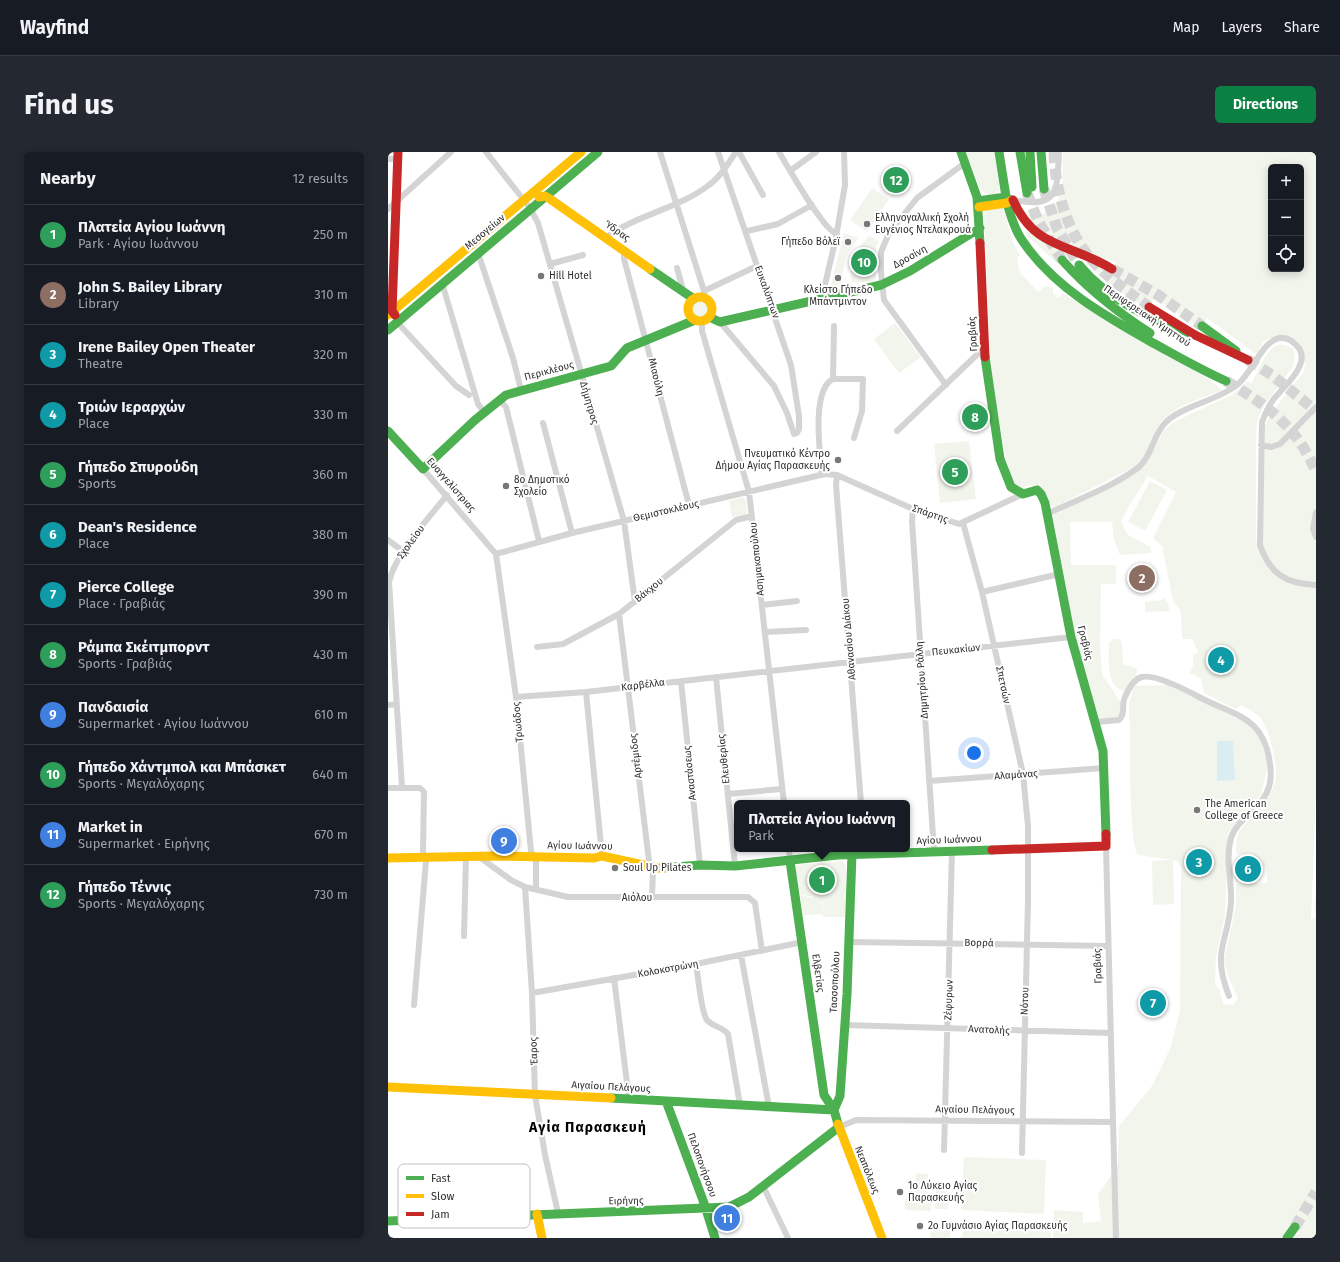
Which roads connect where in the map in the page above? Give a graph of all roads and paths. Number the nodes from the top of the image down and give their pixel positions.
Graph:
1 (452, 152) edge
2 (486, 152) edge
3 (581, 152) edge
4 (598, 152) edge
5 (660, 152) edge
6 (718, 152) edge
7 (738, 152) edge
8 (779, 152) edge
9 (816, 152) edge
10 (844, 152) edge
11 (960, 152) edge
12 (999, 152) edge
13 (1004, 152) edge
14 (1020, 152) edge
15 (1030, 152) edge
16 (1040, 152) edge
17 (1059, 152) edge
18 (394, 157) edge
19 (965, 163) junction
20 (725, 168) junction
21 (790, 171) junction
22 (1044, 189) tunnel mouth
23 (763, 195) dead end
24 (545, 196) junction
25 (524, 200) junction
26 (1009, 200) junction
27 (396, 202) junction
28 (678, 204) junction
29 (979, 204) junction
30 (812, 206) junction
31 (388, 208) edge
32 (530, 208) junction
33 (980, 228) junction
34 (746, 232) junction
35 (837, 234) junction
36 (606, 237) junction
37 (624, 249) junction
38 (391, 252) edge
39 (478, 253) junction
40 (582, 255) dead end
41 (1062, 260) tunnel mouth
42 (550, 264) junction
43 (1079, 265) tunnel mouth
44 (757, 266) junction
45 (677, 268) dead end
46 (1112, 269) tunnel mouth
47 (442, 283) junction
48 (881, 285) junction
49 (683, 290) junction
50 (704, 294) junction
51 (822, 298) junction
52 (694, 299) junction
53 (1149, 307) tunnel mouth
54 (773, 309) junction
55 (390, 313) edge
56 (397, 320) junction
57 (702, 320) junction
58 (720, 322) junction
59 (834, 326) dead end
60 (1202, 326) tunnel mouth
61 (388, 330) edge
62 (1194, 335) junction
63 (647, 341) junction
64 (984, 348) junction
65 (581, 374) junction
66 (833, 379) junction
67 (946, 385) junction
68 (522, 390) junction
69 (469, 395) dead end
70 (499, 400) junction
71 (1316, 407) edge
72 (484, 412) junction
73 (543, 423) dead end
74 (897, 431) dead end
75 (389, 435) edge
76 (854, 438) dead end
77 (1261, 445) junction
78 (423, 469) junction
79 (822, 475) junction
80 (837, 475) junction
81 (749, 492) junction
82 (447, 494) junction
83 (1023, 494) junction
84 (689, 505) junction
85 (913, 509) junction
86 (1316, 512) edge
87 (1047, 514) junction
88 (752, 516) junction
89 (624, 521) junction
90 (963, 523) junction
91 (572, 532) junction
92 (1316, 536) edge
93 (388, 540) edge
94 (539, 541) junction
95 (404, 552) junction
96 (496, 554) junction
97 (1059, 574) junction
98 (1316, 586) edge
99 (982, 592) junction
100 (797, 601) dead end
101 (634, 602) junction
102 (762, 605) junction
103 (618, 614) junction
104 (390, 624) edge
105 (806, 630) dead end
106 (765, 632) junction
107 (1071, 637) junction
108 (995, 646) junction
109 (537, 647) dead end
110 (920, 654) junction
111 (852, 662) junction
112 (769, 671) junction
113 (716, 677) junction
114 (681, 681) junction
115 (628, 687) junction
116 (586, 692) junction
117 (516, 697) junction
118 (388, 704) edge
119 (396, 704) junction
120 (1096, 722) junction
121 (1104, 768) junction
122 (1023, 774) junction
123 (928, 781) junction
124 (402, 787) junction
125 (388, 788) edge
126 (782, 789) junction
127 (728, 794) junction
128 (784, 800) edge
129 (861, 800) edge
130 (1106, 846) junction
131 (1028, 848) junction
132 (952, 850) junction
133 (910, 851) edge
134 (934, 851) junction
135 (789, 852) edge
136 (860, 852) edge
137 (852, 854) junction
138 (466, 856) junction
139 (478, 856) junction
140 (533, 856) junction
141 (602, 856) junction
142 (425, 857) junction
143 (388, 858) edge
144 (790, 861) junction
145 (700, 865) junction
146 (651, 866) junction
147 (735, 866) junction
148 (525, 887) junction
149 (536, 889) junction
150 (652, 898) junction
151 (464, 936) dead end
152 (803, 942) junction
153 (848, 942) junction
154 (951, 942) junction
155 (1027, 944) junction
156 (1108, 946) junction
157 (762, 951) junction
158 (741, 955) junction
159 (696, 964) junction
160 (614, 978) junction
161 (532, 993) junction
162 (1229, 996) dead end
163 (414, 1005) dead end
164 (844, 1025) junction
165 (948, 1028) junction
166 (1024, 1032) junction
167 (1111, 1033) junction
168 (388, 1087) edge
169 (535, 1095) junction
170 (629, 1099) junction
171 (666, 1101) junction
172 (740, 1106) junction
173 (769, 1107) junction
174 (834, 1110) junction
175 (946, 1121) junction
176 (1023, 1121) junction
177 (1112, 1122) junction
178 (839, 1127) junction
179 (944, 1150) dead end
180 (1022, 1153) dead end
181 (763, 1186) junction
182 (706, 1208) junction
183 (558, 1213) junction
184 (530, 1214) edge
185 (537, 1214) junction
186 (388, 1221) edge
187 (398, 1221) edge
188 (1295, 1228) tunnel mouth
189 (542, 1238) edge
190 (715, 1238) edge
191 (788, 1238) edge
192 (882, 1238) edge
193 (1116, 1238) edge
194 (1287, 1238) edge

1 - 27 street
2 - 25 street, Δήμητρος
3 - 25 main road, Μεσογείων
4 - 24 main road, Μεσογείων
5 - 28 street
6 - 20 street, Ευκαλύπτων
7 - 20 street
7 - 23 street
8 - 21 street
9 - 21 street
10 - 35 street
11 - 19 main road, Γραβιάς
12 - 26 main road
13 - 26 main road
14 - 15 main road
16 - 22 main road
17 - 26 street
18 - 27 main road
19 - 29 main road, Γραβιάς
19 - 48 street
20 - 28 street
20 - 34 street, Ευκαλύπτων
21 - 30 street
24 - 25 main road
24 - 32 main road, Μεσογείων
24 - 36 main road, Ύδρας
25 - 32 street, Δήμητρος
25 - 55 main road, Μεσογείων
26 - 29 main road
26 - 41 main road, Περιφερειακή Υμηττού
26 - 46 main road
27 - 31 street
27 - 38 main road
28 - 36 street
28 - 50 street
29 - 33 main road, Γραβιάς
30 - 34 street
30 - 35 street
32 - 39 main road, Μεσογείων
32 - 42 street, Δήμητρος
33 - 48 main road, Δροσίνη
33 - 64 main road, Γραβιάς
34 - 44 street, Ευκαλύπτων
35 - 51 street
36 - 37 main road, Ύδρας
37 - 49 main road, Ύδρας
37 - 63 street, Μιαούλη
38 - 55 main road
39 - 47 main road, Μεσογείων
39 - 68 street
40 - 42 street
42 - 65 street, Δήμητρος
43 - 62 main road
44 - 50 street
44 - 54 street, Ευκαλύπτων
45 - 49 street
47 - 56 main road, Μεσογείων
47 - 72 street
48 - 51 main road, Δροσίνη
48 - 67 street
49 - 52 main road, Ύδρας
50 - 52 main road
50 - 57 main road
51 - 54 main road
52 - 57 main road
53 - 62 main road, Περιφερειακή Υμηττού
54 - 58 main road
54 - 58 street, Ευκαλύπτων
55 - 56 main road
56 - 61 main road, Μεσογείων
56 - 69 street
57 - 58 main road
57 - 63 main road, Περικλέους
57 - 81 street, Ασημακοπούλου
59 - 66 street
60 - 62 main road, Περιφερειακή Υμηττού
63 - 65 main road, Περικλέους
63 - 84 street, Μιαούλη
64 - 67 street
64 - 83 main road, Γραβιάς
65 - 68 main road, Περικλέους
65 - 89 street, Δήμητρος
66 - 76 street
66 - 79 street
67 - 74 street
68 - 70 main road, Περικλέους
70 - 72 main road, Περικλέους
70 - 94 street
71 - 77 street
72 - 78 main road, Περικλέους
73 - 91 street
75 - 78 main road, Ευαγγελίστριας
77 - 87 street
77 - 98 street
78 - 82 street, Ευαγγελίστριας
79 - 80 street, Θεμιστοκλέους
79 - 81 street, Θεμιστοκλέους
80 - 85 street, Σπάρτης
80 - 111 street, Αθανασίου Διάκου
81 - 84 street, Θεμιστοκλέους
81 - 88 street, Ασημακοπούλου
82 - 95 street, Σχολείου
82 - 96 street, Ευαγγελίστριας
83 - 87 main road, Γραβιάς
83 - 90 street
84 - 89 street, Θεμιστοκλέους
85 - 90 street, Σπάρτης
85 - 110 street, Δημητρίου Ράλλη
86 - 92 street
87 - 97 main road, Γραβιάς
88 - 101 street, Βάκχου
88 - 102 street, Ασημακοπούλου
89 - 91 street, Θεμιστοκλέους
89 - 101 street, Δήμητρος
90 - 99 street, Σπετσών
91 - 94 street, Θεμιστοκλέους
93 - 95 street
94 - 96 street, Θεμιστοκλέους
95 - 104 street, Σχολείου
96 - 117 street, Τρωάδος
97 - 99 street
97 - 107 main road, Γραβιάς
99 - 108 street, Σπετσών
100 - 102 street
101 - 103 street, Βάκχου
102 - 106 street, Ασημακοπούλου
103 - 109 street, Βάκχου
103 - 115 street, Αρτέμιδος
104 - 119 street, Σχολείου
105 - 106 street
106 - 112 street, Ασημακοπούλου
107 - 108 street, Πευκακίων
107 - 120 main road, Γραβιάς
108 - 110 street, Πευκακίων
108 - 122 street, Σπετσών
110 - 111 street, Πευκακίων
110 - 123 street, Δημητρίου Ράλλη
111 - 112 street, Πευκακίων
111 - 129 street, Αθανασίου Διάκου
112 - 113 street, Καρβέλλα
112 - 126 street, Ασημακοπούλου
113 - 114 street, Καρβέλλα
113 - 127 street, Ελευθερίας
114 - 115 street, Καρβέλλα
114 - 145 street, Αναστάσεως
115 - 116 street, Καρβέλλα
115 - 146 street, Αρτέμιδος
116 - 117 street, Καρβέλλα
116 - 141 street
117 - 140 street, Τρωάδος
118 - 119 street
119 - 124 street, Σχολείου
120 - 121 main road, Γραβιάς
120 - 162 street
121 - 122 street, Αλαμάνας
121 - 130 main road, Γραβιάς
122 - 123 street, Αλαμάνας
122 - 131 street, Σπετσών
123 - 134 street, Δημητρίου Ράλλη
124 - 125 street
124 - 142 street
126 - 127 street
126 - 128 street, Ασημακοπούλου
127 - 147 street, Ελευθερίας
130 - 131 main road, Αγίου Ιωάννου
130 - 156 street, Γραβιάς
131 - 132 main road, Αγίου Ιωάννου
131 - 155 street, Νότου
132 - 134 main road, Αγίου Ιωάννου
132 - 154 street, Ζέφυρων
133 - 134 main road, Αγίου Ιωάννου
135 - 144 street
136 - 137 main road, Αγίου Ιωάννου
137 - 144 main road, Αγίου Ιωάννου
137 - 153 main road, Τασσοπούλου
138 - 139 main road, Αγίου Ιωάννου
138 - 142 main road, Αγίου Ιωάννου
138 - 151 street
139 - 140 main road, Αγίου Ιωάννου
139 - 148 street, Αιόλου
140 - 141 main road, Αγίου Ιωάννου
140 - 149 street, Τρωάδος
141 - 146 main road, Αγίου Ιωάννου
142 - 143 main road, Αγίου Ιωάννου
142 - 163 street
144 - 147 main road, Αγίου Ιωάννου
144 - 152 main road, Ελβετίας
145 - 146 main road, Αγίου Ιωάννου
145 - 147 main road, Αγίου Ιωάννου
146 - 150 street, Αρτέμιδος
148 - 149 street, Αιόλου
148 - 161 street, Έαρος
149 - 150 street, Αιόλου
150 - 157 street, Αιόλου
152 - 157 street, Κολοκοτρώνη
152 - 174 main road, Ελβετίας
153 - 154 street, Βορρά
153 - 164 main road, Τασσοπούλου
154 - 155 street, Βορρά
154 - 165 street, Ζέφυρων
155 - 156 street, Βορρά
155 - 166 street, Νότου
156 - 167 street, Γραβιάς
157 - 158 street, Κολοκοτρώνη
158 - 159 street, Κολοκοτρώνη
158 - 173 street
159 - 160 street, Κολοκοτρώνη
159 - 172 street
160 - 161 street, Κολοκοτρώνη
160 - 170 street
161 - 169 street, Έαρος
164 - 165 street, Ανατολής
164 - 174 main road, Τασσοπούλου
165 - 166 street, Ανατολής
165 - 175 street, Ζέφυρων
166 - 167 street, Ανατολής
166 - 176 street, Νότου
167 - 177 street, Γραβιάς
168 - 169 main road, Αιγαίου Πελάγους
169 - 170 main road, Αιγαίου Πελάγους
169 - 183 street, Έαρος
170 - 171 main road, Αιγαίου Πελάγους
171 - 172 main road, Αιγαίου Πελάγους
171 - 182 main road, Πελοπονήσσου
172 - 173 main road, Αιγαίου Πελάγους
173 - 174 main road, Αιγαίου Πελάγους
174 - 178 main road, Νεαπόλεως
175 - 176 street, Αιγαίου Πελάγους
175 - 178 street, Αιγαίου Πελάγους
175 - 179 street, Ζέφυρων
176 - 177 street, Αιγαίου Πελάγους
176 - 180 street, Νότου
177 - 193 street, Γραβιάς
178 - 181 main road, Ειρήνης
178 - 192 main road, Νεαπόλεως
181 - 182 main road, Ειρήνης
181 - 191 street
182 - 183 main road, Ειρήνης
182 - 190 main road, Πελοπονήσσου
183 - 185 main road, Ειρήνης
184 - 185 main road, Ειρήνης
185 - 189 main road
186 - 187 main road, Ειρήνης
188 - 194 main road

